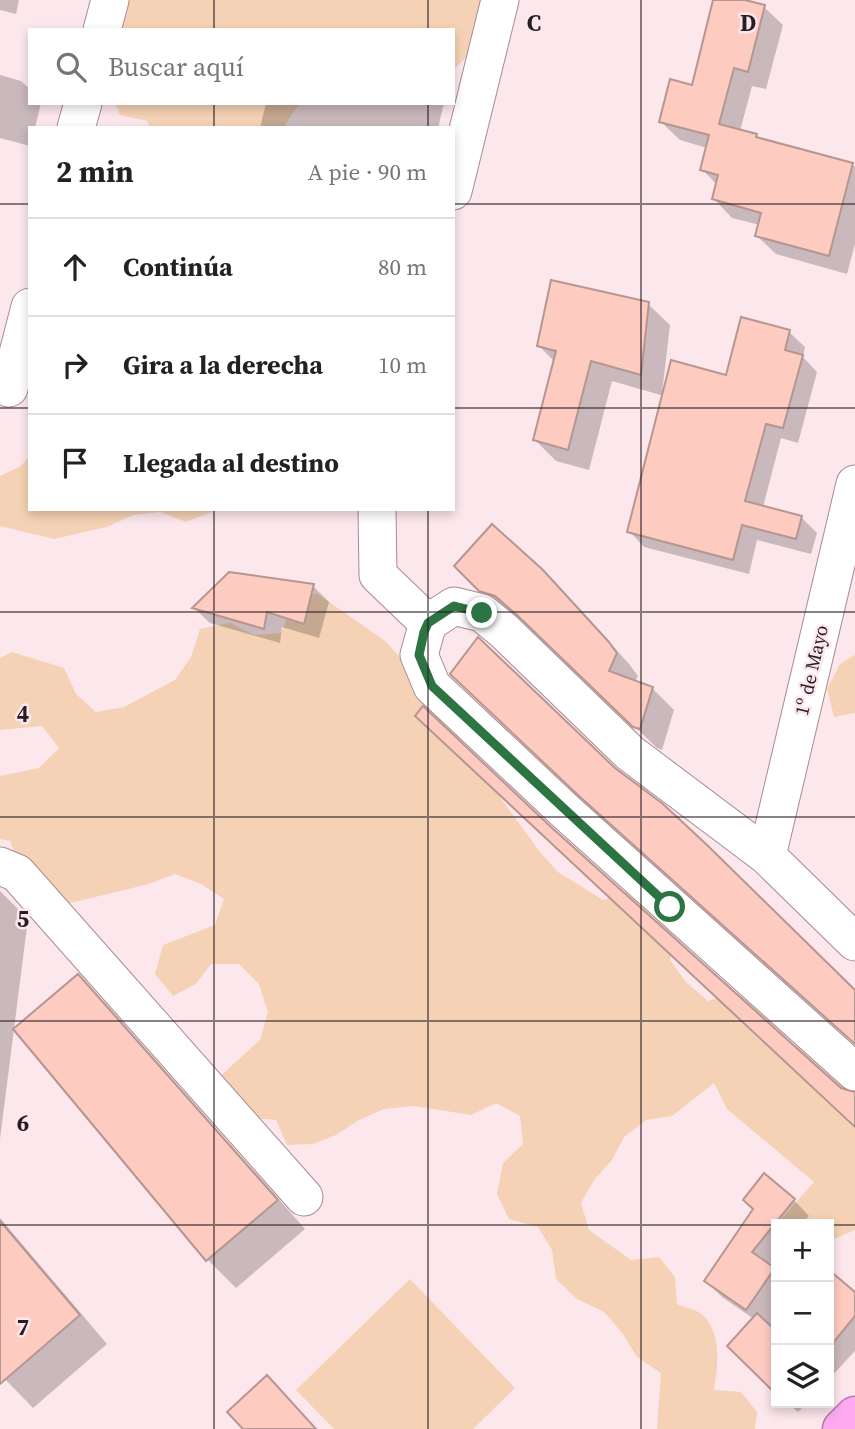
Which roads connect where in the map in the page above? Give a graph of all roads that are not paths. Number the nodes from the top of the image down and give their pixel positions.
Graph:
1 (110, 0) edge
2 (500, 0) edge
3 (103, 28) edge
4 (82, 105) edge
5 (77, 126) edge
6 (455, 183) edge
7 (28, 315) edge
8 (9, 388) dead end
9 (855, 484) edge
10 (377, 511) edge
11 (428, 623) junction
12 (768, 856) junction
13 (0, 866) edge
14 (855, 942) edge
15 (855, 1072) edge
16 (304, 1197) dead end
17 (855, 1416) edge
18 (842, 1429) edge

1 - 3 street
2 - 6 street
4 - 5 street
7 - 8 street
9 - 12 street, 1º de Mayo
10 - 11 street
11 - 12 street
11 - 15 street
12 - 14 street
13 - 16 street
17 - 18 highway

